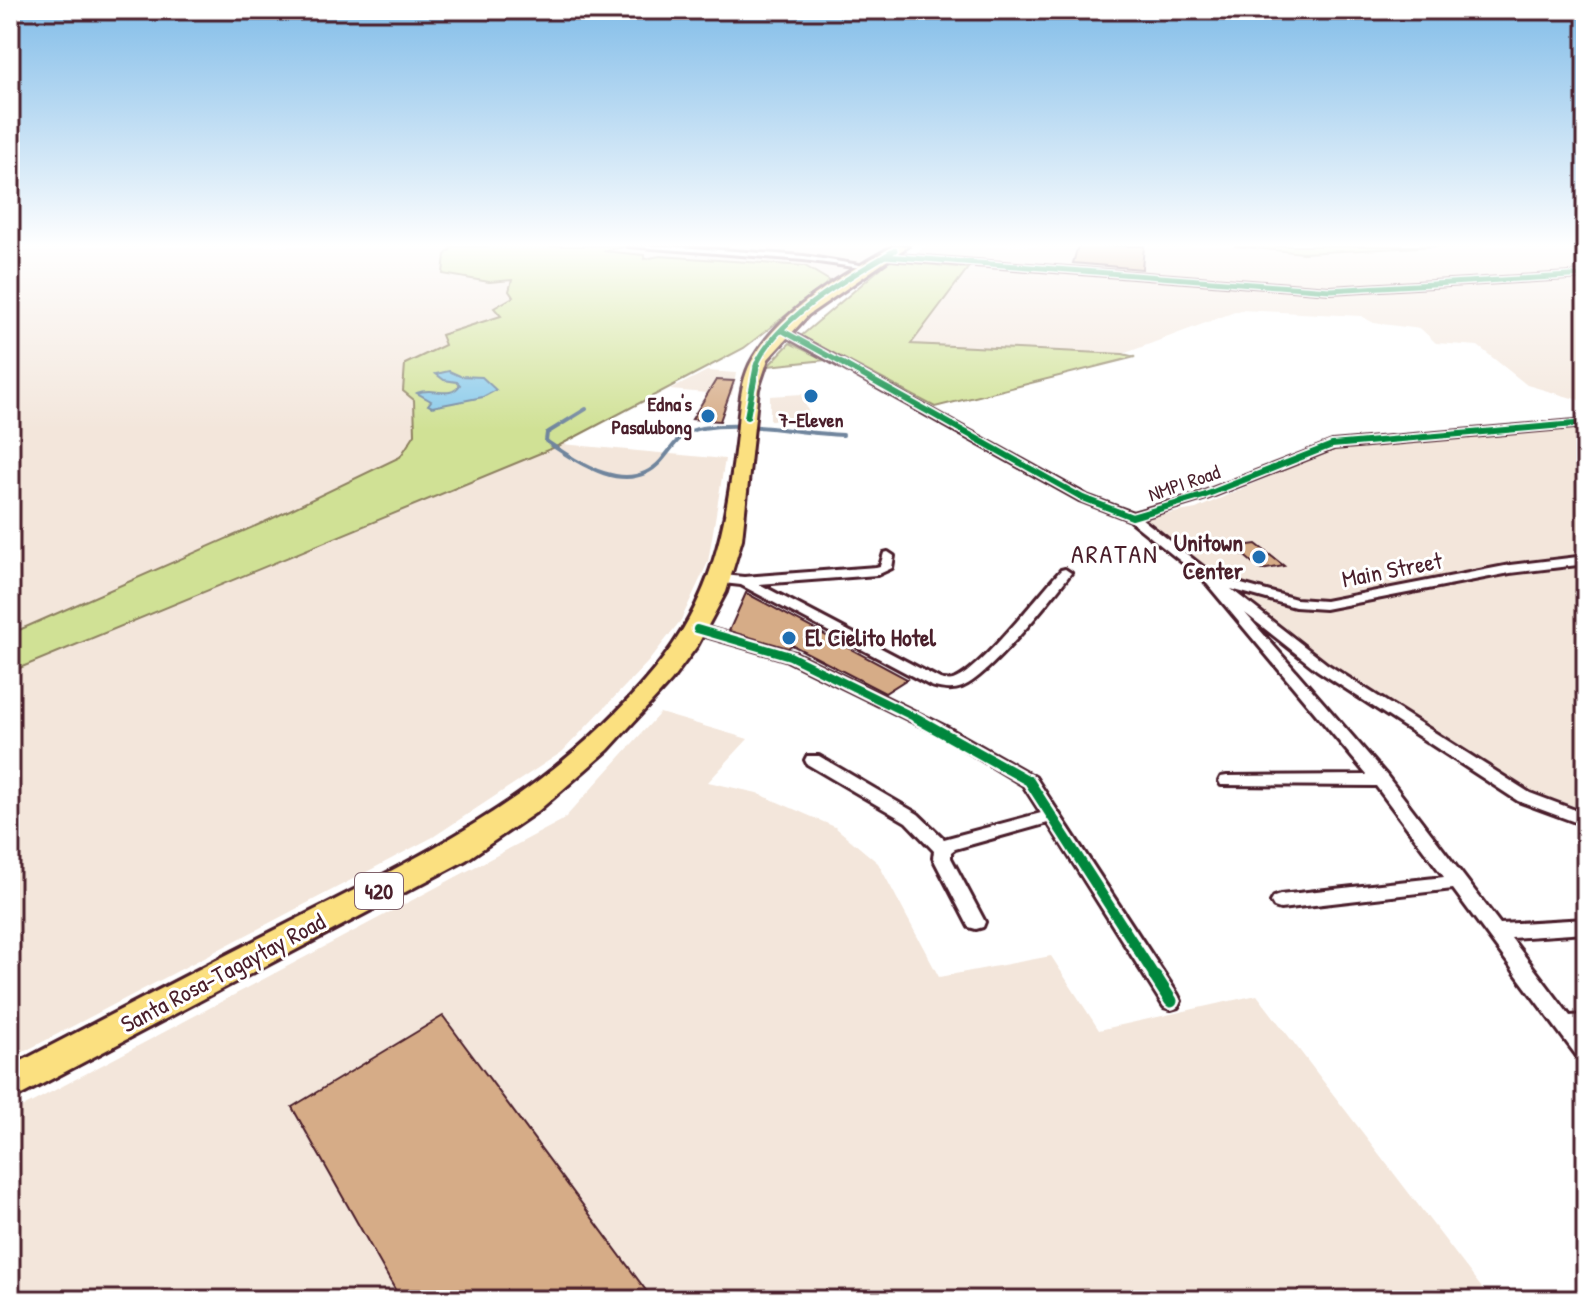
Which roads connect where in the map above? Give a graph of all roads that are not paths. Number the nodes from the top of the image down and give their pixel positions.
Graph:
1 (815, 307) edge
2 (783, 331) junction
3 (1586, 423) edge
4 (1132, 517) junction
5 (888, 556) dead end
6 (1586, 560) edge
7 (1065, 573) dead end
8 (1209, 579) junction
9 (733, 580) junction
10 (697, 629) junction
11 (813, 760) dead end
12 (1381, 780) junction
13 (1227, 781) dead end
14 (1053, 816) junction
15 (1586, 820) edge
16 (943, 849) junction
17 (1458, 882) junction
18 (1280, 902) dead end
19 (976, 922) dead end
20 (1586, 926) edge
21 (1495, 932) junction
22 (1171, 1001) dead end
23 (1576, 1024) edge
24 (1586, 1053) edge
25 (10, 1085) edge

1 - 2 main road, Santa Rosa-Tagaytay Road / 420
2 - 4 street, NMPI Road
2 - 9 main road, Santa Rosa-Tagaytay Road / 420
3 - 4 street, NMPI Road
4 - 8 street
5 - 9 street
6 - 8 street, Main Street
7 - 9 street
8 - 12 street
8 - 15 street
9 - 10 main road, Santa Rosa-Tagaytay Road / 420
10 - 14 street
10 - 25 main road, Santa Rosa-Tagaytay Road / 420
11 - 16 street
12 - 13 street
12 - 17 street
14 - 16 street
14 - 22 street
16 - 19 street
17 - 18 street
17 - 21 street
20 - 21 street
21 - 23 street
23 - 24 street

